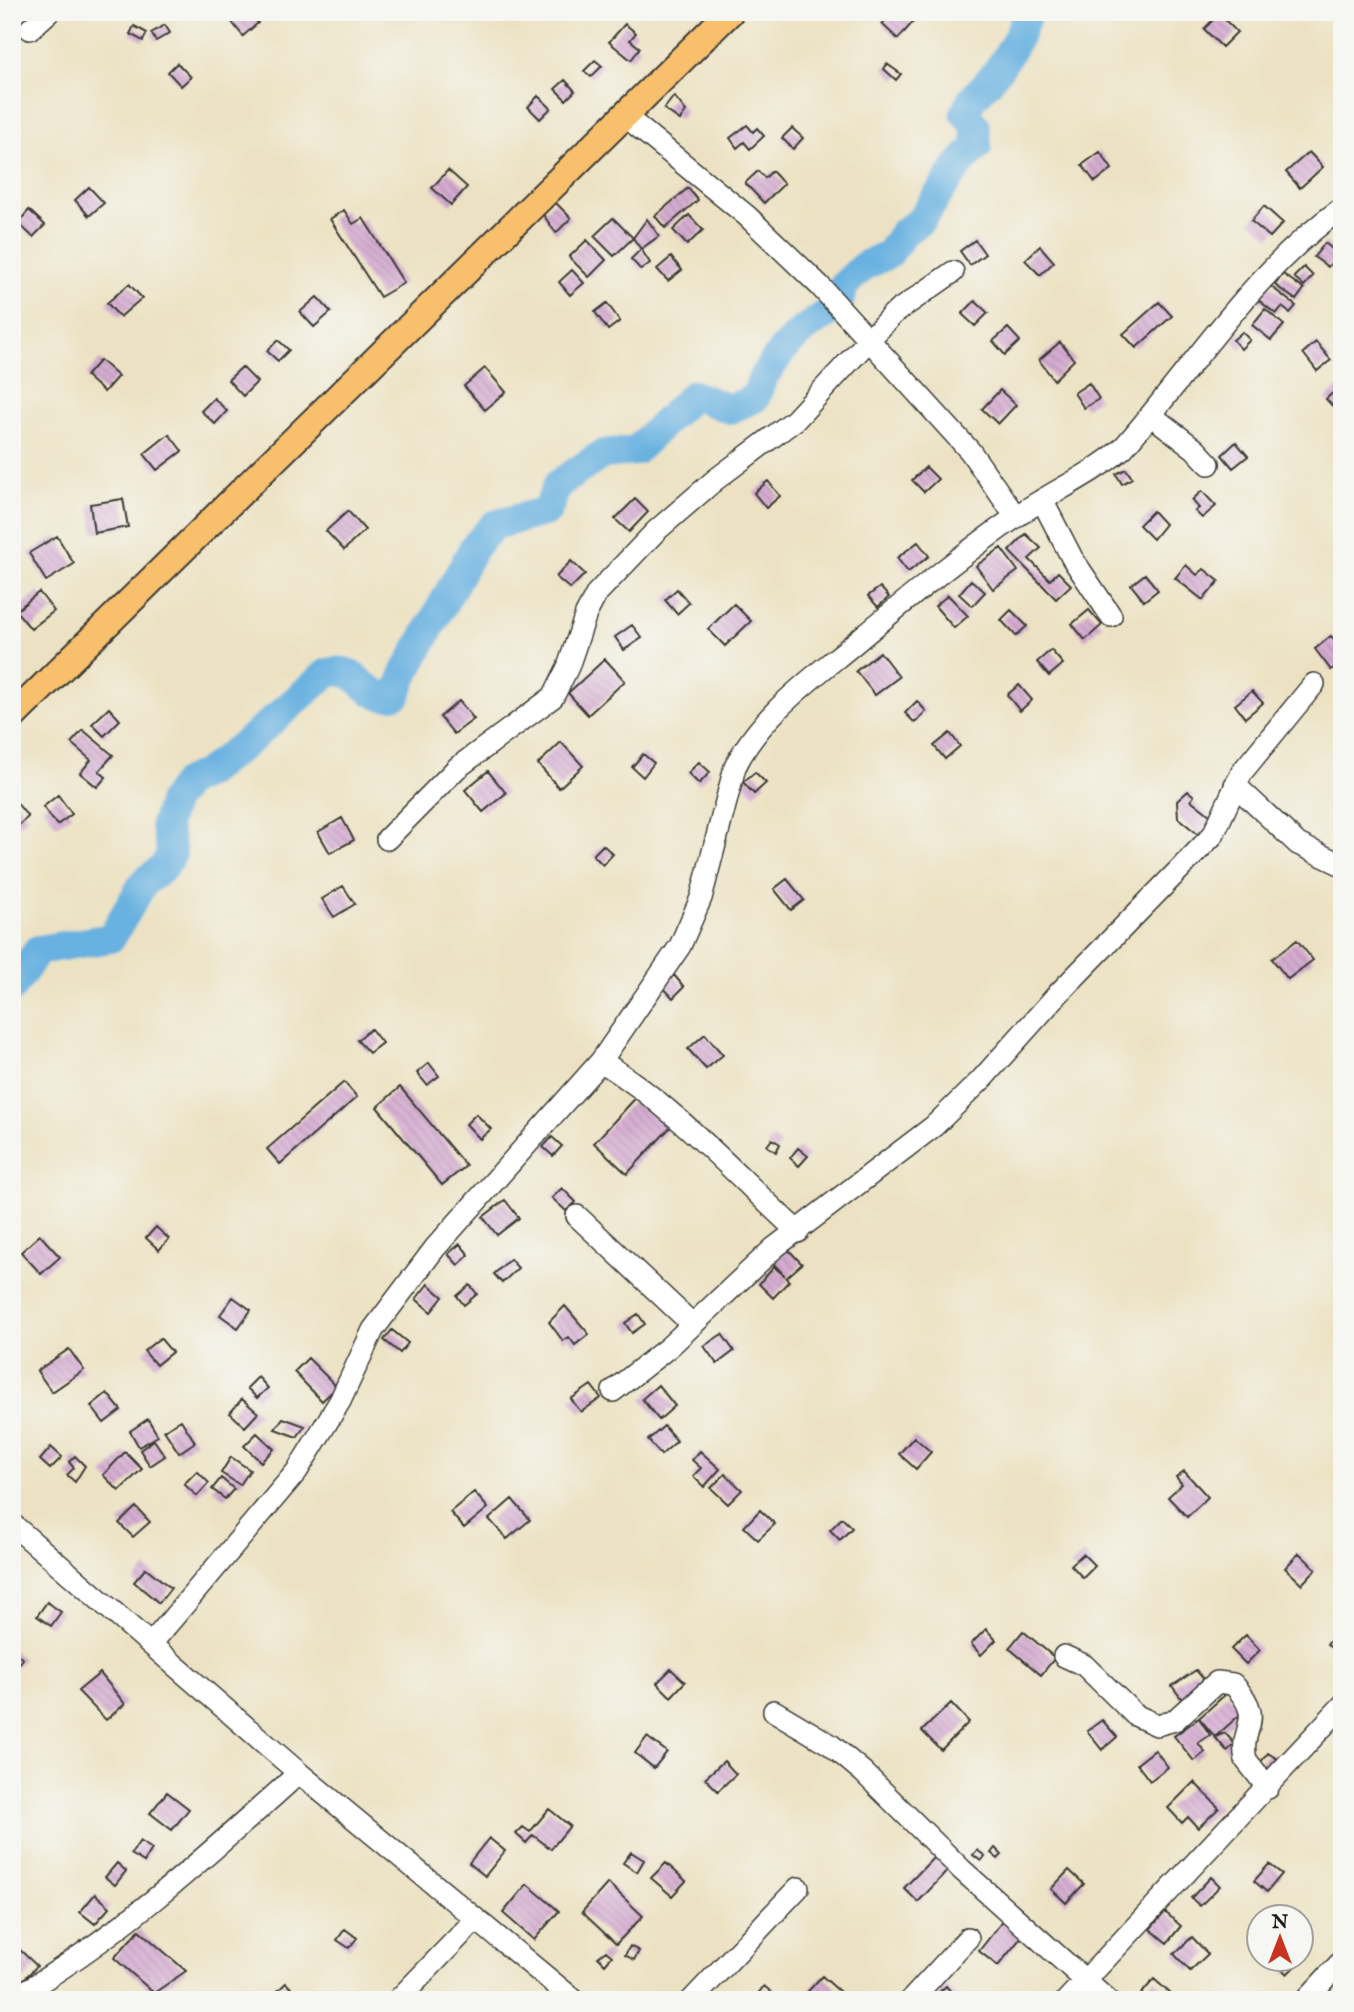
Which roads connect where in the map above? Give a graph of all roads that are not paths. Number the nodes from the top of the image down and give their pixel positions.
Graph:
1 (49, 12) edge
2 (730, 12) edge
3 (30, 29) dead end
4 (625, 116) junction
5 (1342, 208) edge
6 (953, 272) dead end
7 (868, 338) junction
8 (1152, 415) junction
9 (1209, 464) dead end
10 (1042, 500) junction
11 (1016, 517) junction
12 (1111, 616) dead end
13 (1314, 684) dead end
14 (12, 717) edge
15 (1235, 785) junction
16 (387, 839) dead end
17 (1342, 865) edge
18 (601, 1061) junction
19 (577, 1216) dead end
20 (798, 1232) junction
21 (692, 1324) junction
22 (613, 1391) dead end
23 (12, 1524) edge
24 (151, 1644) junction
25 (1064, 1656) dead end
26 (1342, 1706) edge
27 (775, 1711) dead end
28 (299, 1773) junction
29 (1268, 1788) junction
30 (798, 1888) dead end
31 (475, 1920) junction
32 (968, 1938) dead end
33 (1342, 1961) edge
34 (1086, 1979) junction
35 (12, 1999) edge
36 (398, 2000) edge
37 (574, 2000) edge
38 (692, 2000) edge
39 (911, 2000) edge
40 (1067, 2000) edge
41 (1107, 2000) edge
42 (1306, 2000) edge

1 - 3 street
2 - 4 main road
4 - 7 street
4 - 14 main road
5 - 8 street
6 - 7 street
7 - 11 street
7 - 16 street
8 - 9 street
8 - 10 street
10 - 11 street
10 - 12 street
11 - 18 street
13 - 15 street
15 - 17 street
15 - 20 street
18 - 20 street
18 - 24 street
19 - 21 street
20 - 21 street
21 - 22 street
23 - 24 street
24 - 28 street
25 - 29 street
26 - 29 street
27 - 34 street
28 - 31 street
28 - 35 street
29 - 34 street
30 - 38 street
31 - 36 street
31 - 37 street
32 - 39 street
33 - 42 street
34 - 40 street
34 - 41 street

